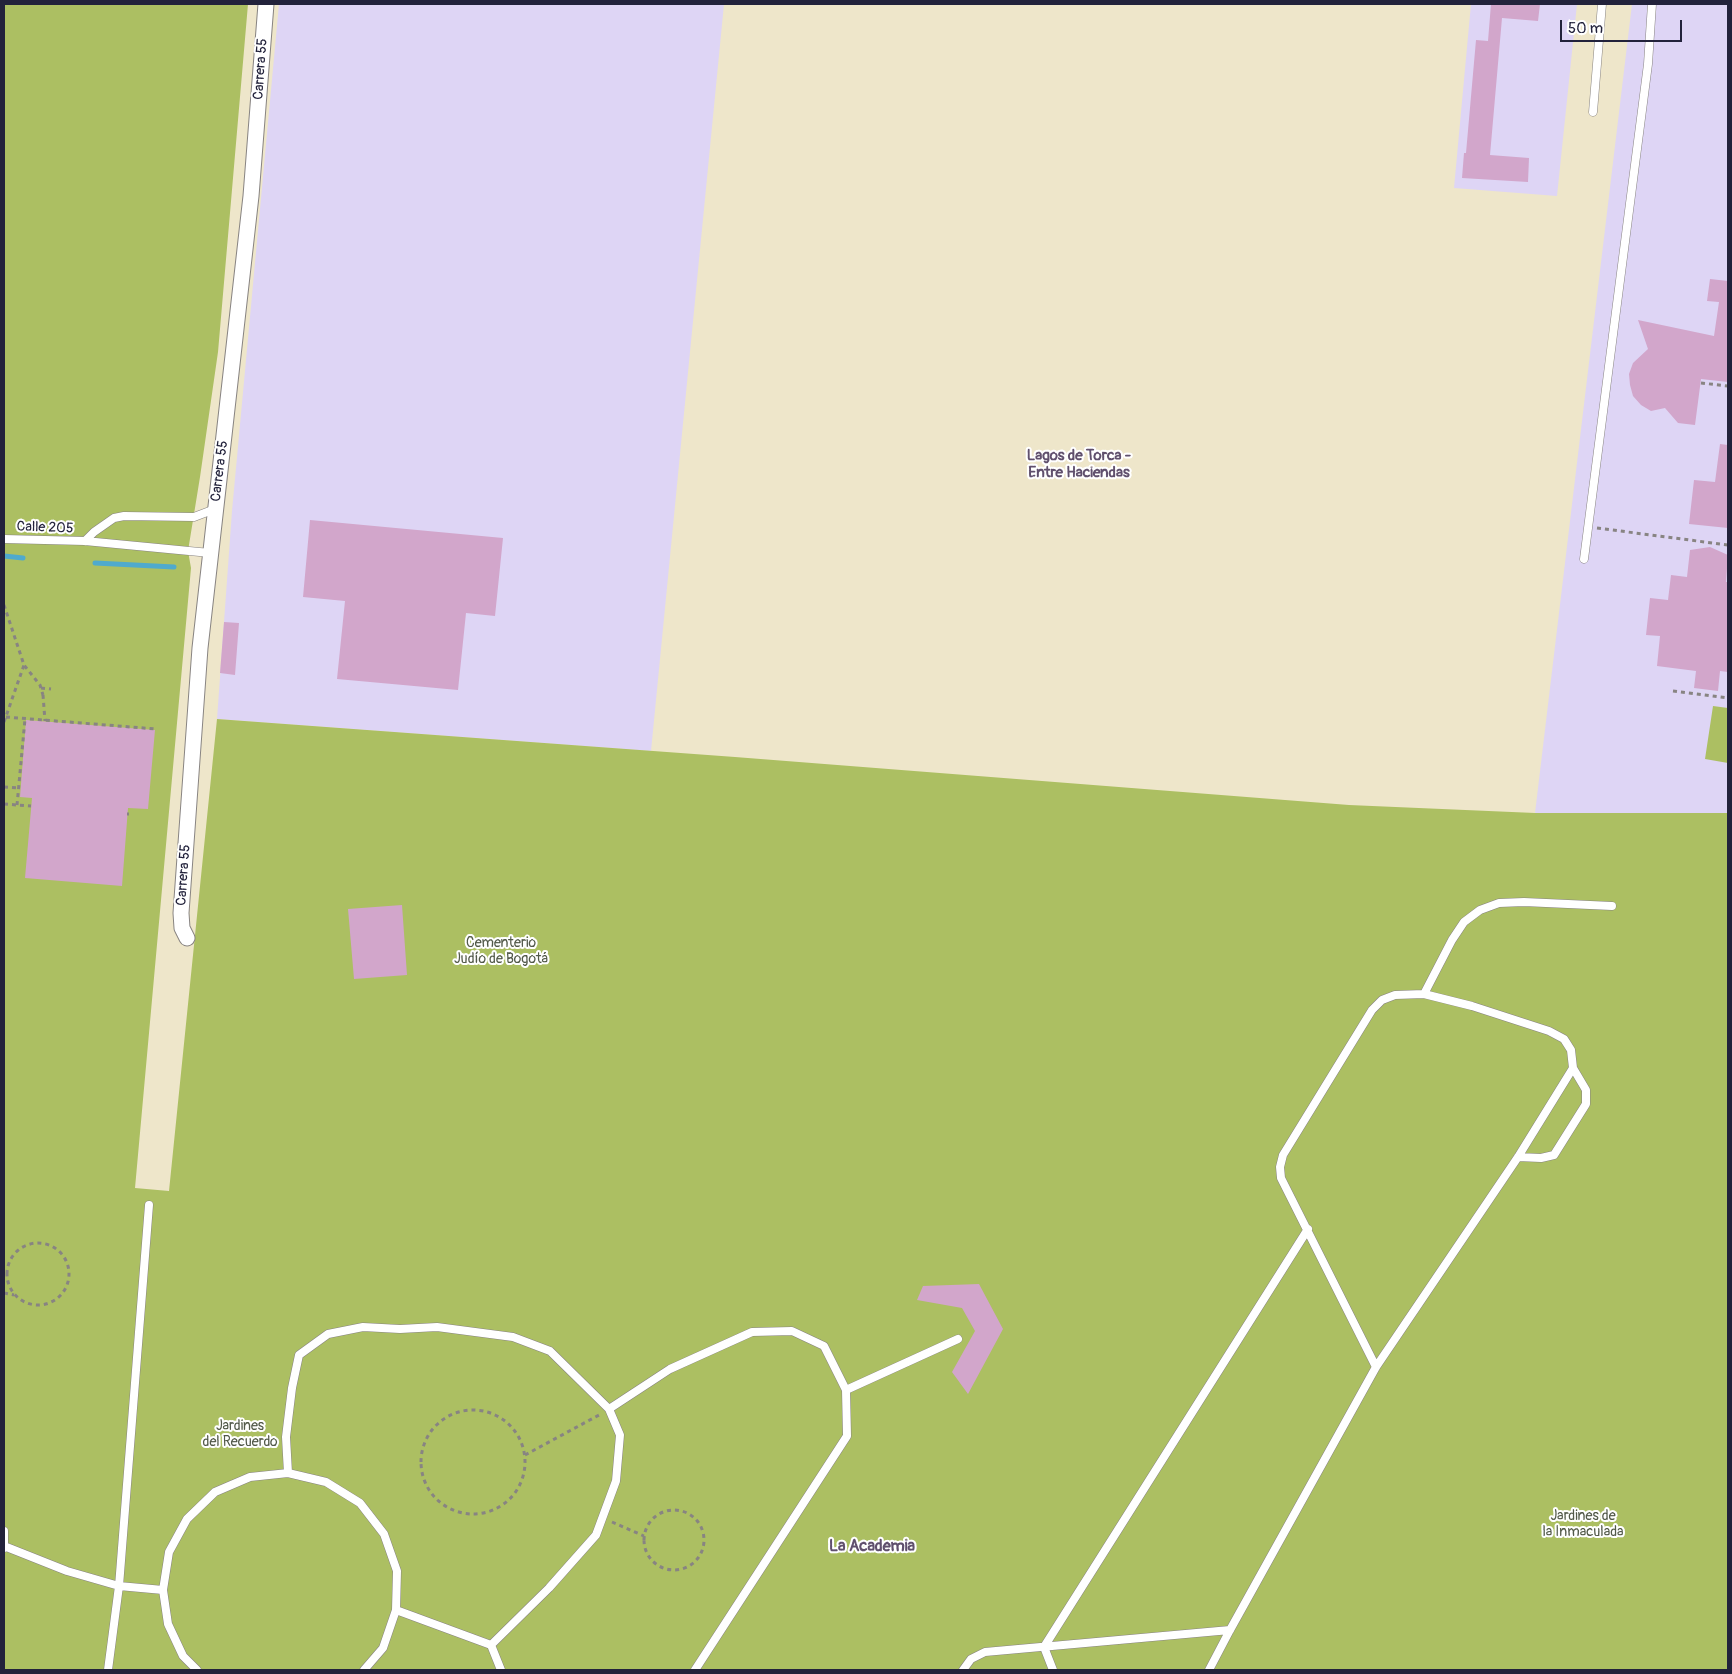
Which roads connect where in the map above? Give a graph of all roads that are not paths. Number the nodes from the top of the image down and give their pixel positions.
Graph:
1 (266, 4) edge
2 (1602, 4) edge
3 (1652, 4) edge
4 (1594, 112) dead end
5 (216, 508) junction
6 (4, 539) edge
7 (85, 542) junction
8 (210, 553) junction
9 (1584, 559) dead end
10 (1612, 906) dead end
11 (187, 938) dead end
12 (1424, 994) junction
13 (1573, 1068) junction
14 (1518, 1156) junction
15 (148, 1205) dead end
16 (1308, 1229) junction
17 (958, 1339) dead end
18 (1376, 1367) junction
19 (846, 1390) junction
20 (610, 1409) junction
21 (288, 1472) junction
22 (4, 1531) edge
23 (4, 1547) edge
24 (119, 1586) junction
25 (163, 1590) junction
26 (396, 1610) junction
27 (1230, 1630) junction
28 (491, 1645) junction
29 (1044, 1647) junction
30 (108, 1670) edge
31 (197, 1670) edge
32 (364, 1670) edge
33 (501, 1670) edge
34 (695, 1670) edge
35 (963, 1670) edge
36 (1053, 1670) edge
37 (1209, 1670) edge

1 - 5 street, Carrera 55
2 - 4 lane
3 - 9 lane
5 - 7 lane
5 - 8 street, Carrera 55
6 - 7 lane, Calle 205
7 - 8 lane, Calle 205
8 - 11 street, Carrera 55
10 - 12 lane
12 - 13 lane
12 - 16 lane
13 - 14 lane
13 - 14 lane
14 - 18 lane
15 - 24 lane
16 - 18 lane
16 - 29 lane
17 - 19 lane
18 - 27 lane
19 - 20 lane
19 - 34 lane
20 - 21 lane
20 - 28 lane
21 - 25 lane
21 - 26 lane
22 - 23 lane
23 - 24 lane
24 - 25 lane
24 - 30 lane
25 - 31 lane
26 - 28 lane
26 - 32 lane
27 - 29 lane
27 - 37 lane
28 - 33 lane
29 - 35 lane
29 - 36 lane

